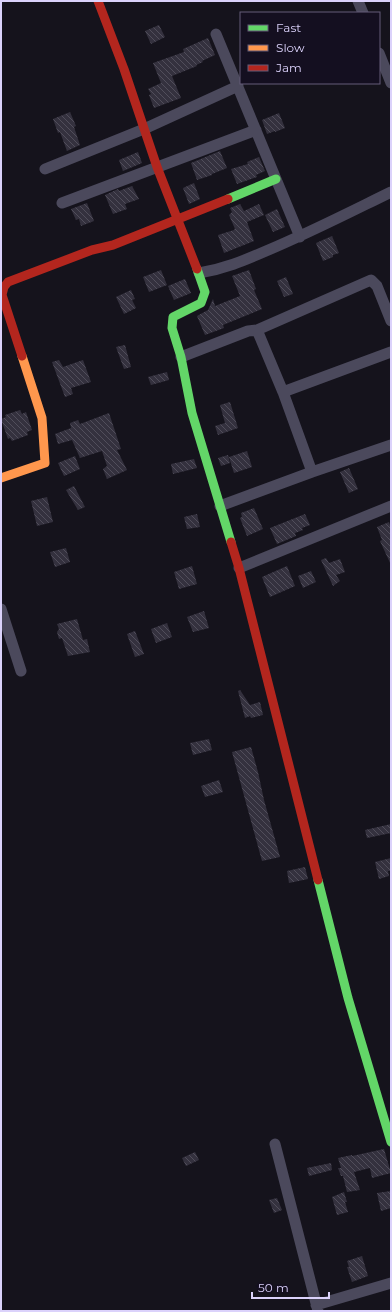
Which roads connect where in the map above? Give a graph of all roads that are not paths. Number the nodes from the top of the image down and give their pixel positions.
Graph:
1 (98, 1) edge
2 (358, 1) edge
3 (363, 12) edge
4 (216, 34) dead end
5 (380, 56) edge
6 (391, 83) edge
7 (238, 86) junction
8 (144, 129) junction
9 (256, 130) junction
10 (157, 167) junction
11 (45, 169) dead end
12 (276, 179) junction
13 (391, 192) edge
14 (62, 203) dead end
15 (177, 220) junction
16 (300, 237) junction
17 (199, 274) junction
18 (391, 321) edge
19 (257, 330) junction
20 (391, 352) edge
21 (181, 358) junction
22 (283, 392) junction
23 (391, 444) edge
24 (312, 472) junction
25 (1, 478) edge
26 (220, 506) junction
27 (391, 506) edge
28 (239, 568) junction
29 (1, 609) edge
30 (3, 623) edge
31 (21, 671) dead end
32 (389, 1127) edge
33 (391, 1142) edge
34 (275, 1144) dead end
35 (391, 1283) edge
36 (317, 1308) edge

1 - 8 street
2 - 3 street
4 - 7 street
5 - 6 street
7 - 8 street
7 - 9 street
8 - 10 street
8 - 11 street
9 - 10 street
9 - 12 street
10 - 14 street
10 - 15 street
12 - 15 street
12 - 16 street
13 - 16 street
15 - 17 street
15 - 25 street
16 - 17 street
17 - 21 street
18 - 19 street
19 - 21 street
19 - 22 street
20 - 22 street
21 - 26 street
22 - 24 street
23 - 24 street
24 - 26 street
26 - 28 street
27 - 28 street
28 - 32 street
29 - 30 street
30 - 31 street
32 - 33 street
34 - 36 street
35 - 36 street

